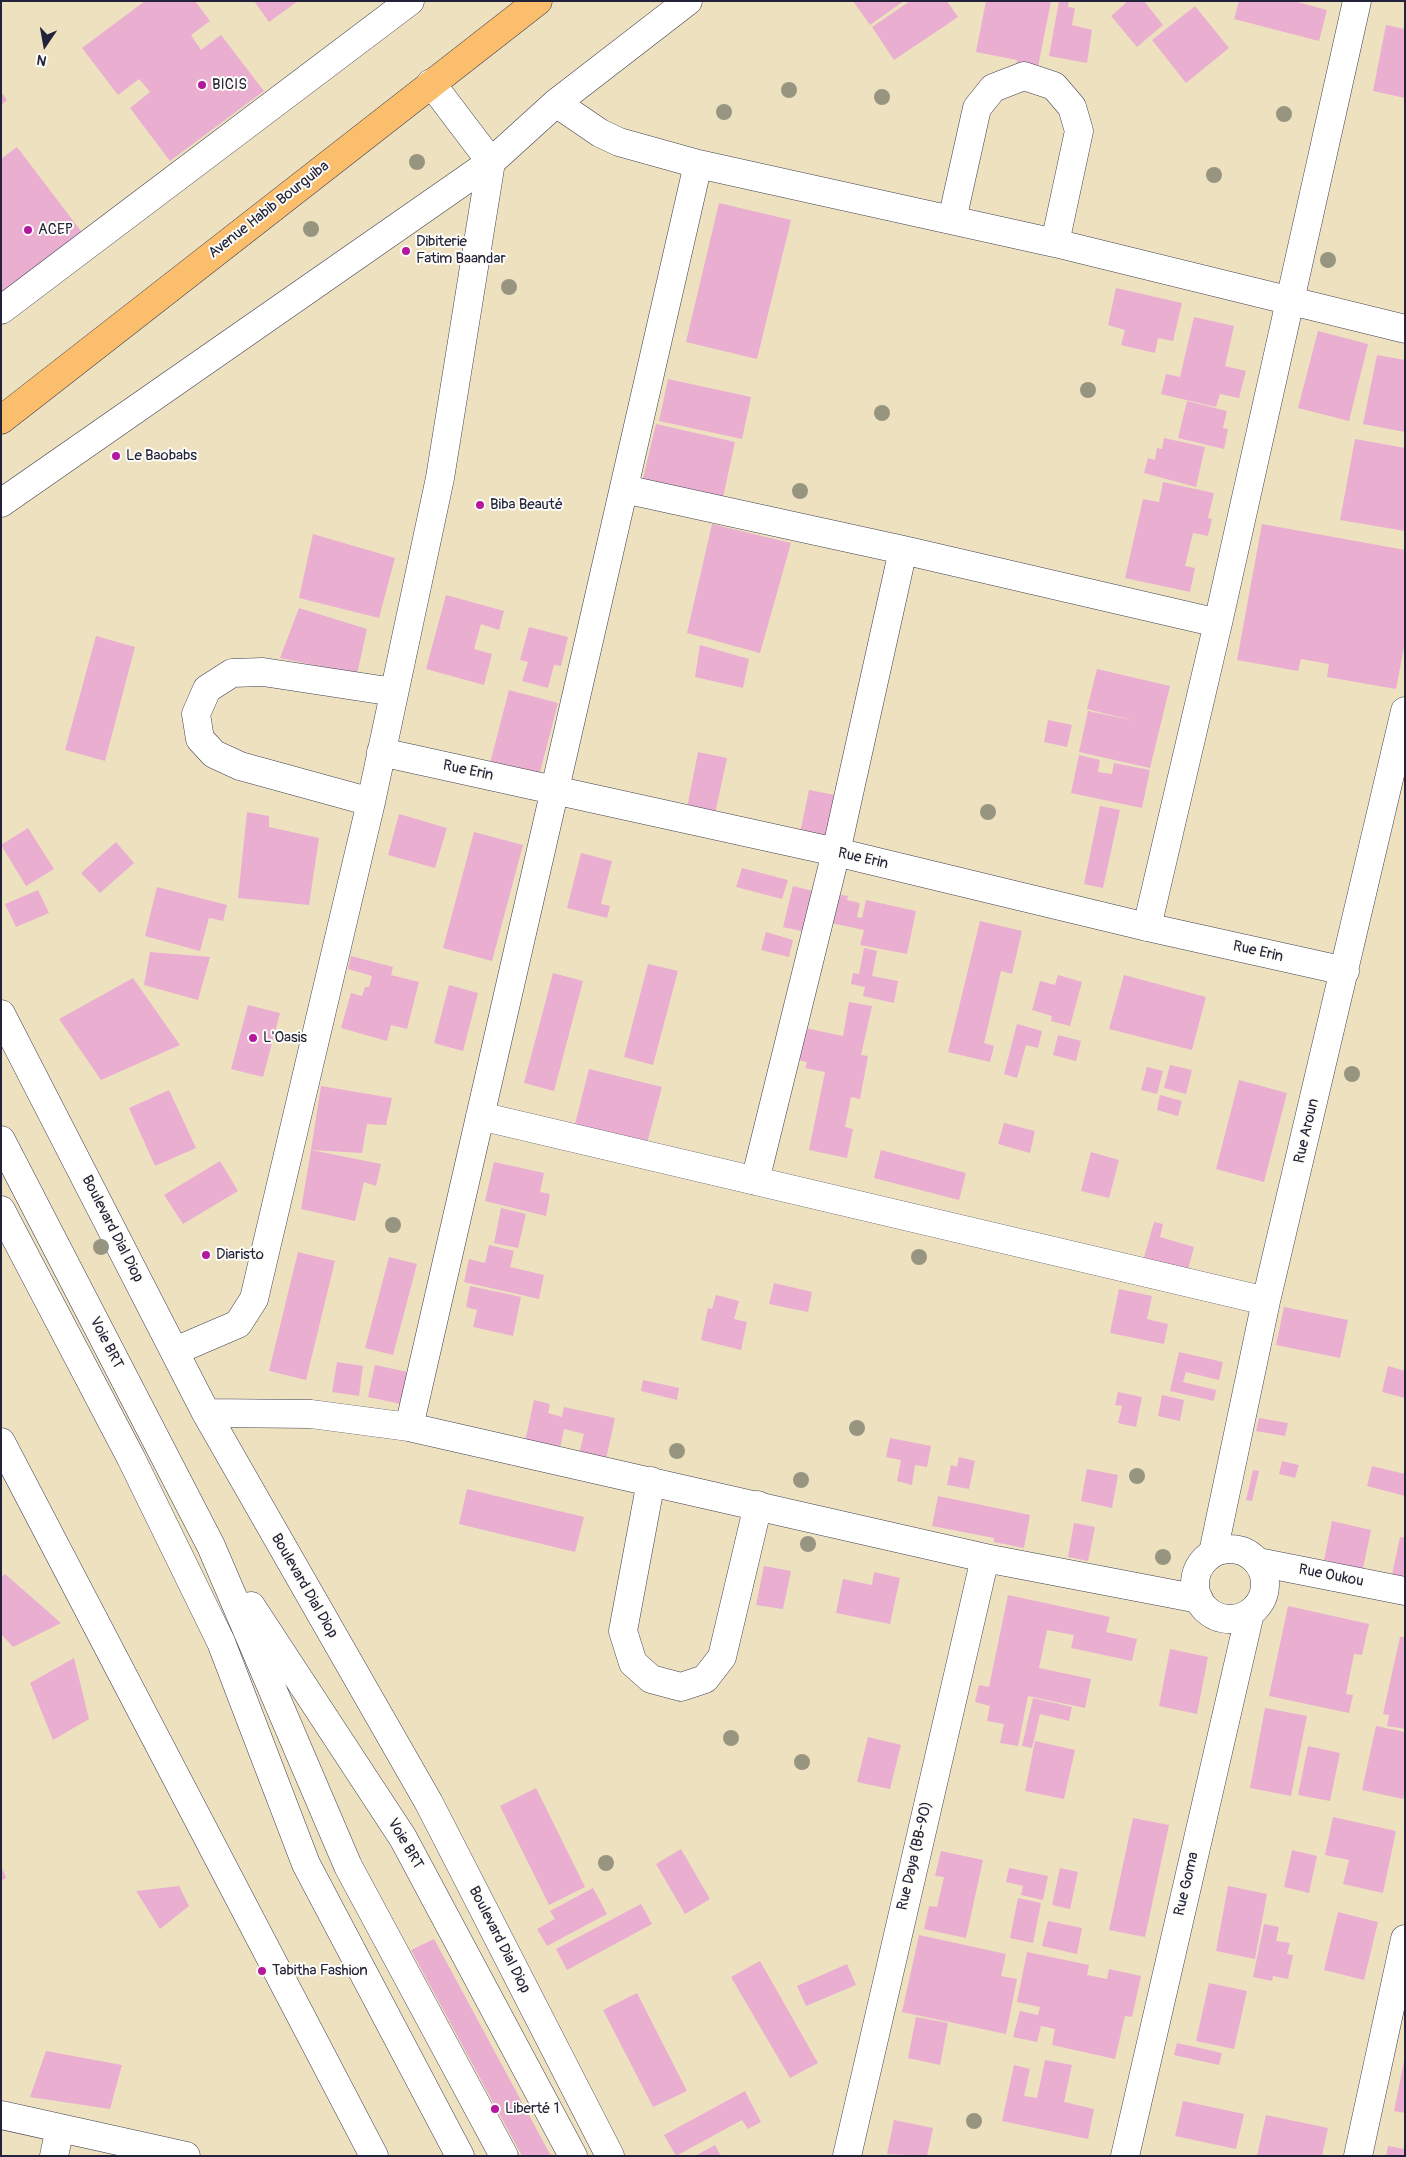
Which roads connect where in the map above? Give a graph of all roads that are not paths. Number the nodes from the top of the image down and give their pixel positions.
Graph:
1 (410, 1) edge
2 (538, 1) edge
3 (688, 1) edge
4 (1358, 1) edge
5 (431, 84) junction
6 (556, 102) junction
7 (491, 162) junction
8 (698, 164) junction
9 (952, 220) junction
10 (1055, 243) junction
11 (1291, 301) junction
12 (1, 310) edge
13 (1405, 329) edge
14 (1, 420) edge
15 (624, 489) junction
16 (1, 504) edge
17 (904, 550) junction
18 (1218, 622) junction
19 (394, 692) junction
20 (1405, 711) edge
21 (381, 752) junction
22 (556, 790) junction
23 (371, 802) junction
24 (836, 852) junction
25 (1147, 927) junction
26 (1345, 971) junction
27 (1, 1014) edge
28 (480, 1116) junction
29 (1, 1140) edge
30 (755, 1181) junction
31 (1, 1210) edge
32 (1266, 1301) junction
33 (175, 1351) junction
34 (206, 1413) junction
35 (409, 1427) junction
36 (1, 1442) edge
37 (651, 1481) junction
38 (758, 1505) junction
39 (211, 1546) junction
40 (1213, 1553) junction
41 (985, 1558) junction
42 (1258, 1562) junction
43 (1405, 1591) edge
44 (1198, 1599) junction
45 (1250, 1613) junction
46 (1405, 1939) edge
47 (1, 2115) edge
48 (60, 2128) junction
49 (1127, 2155) edge
50 (54, 2156) edge
51 (186, 2156) edge
52 (374, 2156) edge
53 (460, 2156) edge
54 (504, 2156) edge
55 (573, 2156) edge
56 (610, 2156) edge
57 (847, 2156) edge
58 (1358, 2156) edge

1 - 12 street
2 - 5 main road, Avenue Habib Bourguiba
3 - 6 street
4 - 11 street
5 - 7 street
5 - 14 main road, Avenue Habib Bourguiba
6 - 7 street
6 - 8 street
7 - 16 street
7 - 19 street
8 - 9 street
8 - 15 street
9 - 10 street
9 - 10 street
10 - 11 street
11 - 13 street
11 - 18 street
15 - 17 street
15 - 22 street
17 - 18 street
17 - 24 street
18 - 25 street
19 - 21 street
19 - 23 street
20 - 26 street, Rue Aroun
21 - 22 street, Rue Erin
21 - 23 street
22 - 24 street, Rue Erin
22 - 28 street
23 - 33 street
24 - 25 street, Rue Erin
24 - 30 street
25 - 26 street, Rue Erin
26 - 32 street, Rue Aroun
27 - 33 street, Boulevard Dial Diop
28 - 30 street
28 - 35 street
29 - 39 street, Voie BRT
30 - 32 street
31 - 53 street
32 - 40 street, Rue Aroun
33 - 34 street, Boulevard Dial Diop
34 - 35 street
34 - 56 street, Boulevard Dial Diop
35 - 37 street
36 - 52 street
37 - 38 street
37 - 38 street
38 - 41 street
39 - 54 street, Voie BRT
39 - 55 street, Voie BRT
40 - 42 street
40 - 44 street
41 - 44 street
41 - 57 street, Rue Daya (BB-90)
42 - 43 street, Rue Oukou
42 - 45 street
44 - 45 street
45 - 49 street, Rue Goma
46 - 58 street
47 - 48 street
48 - 50 street
48 - 51 street

